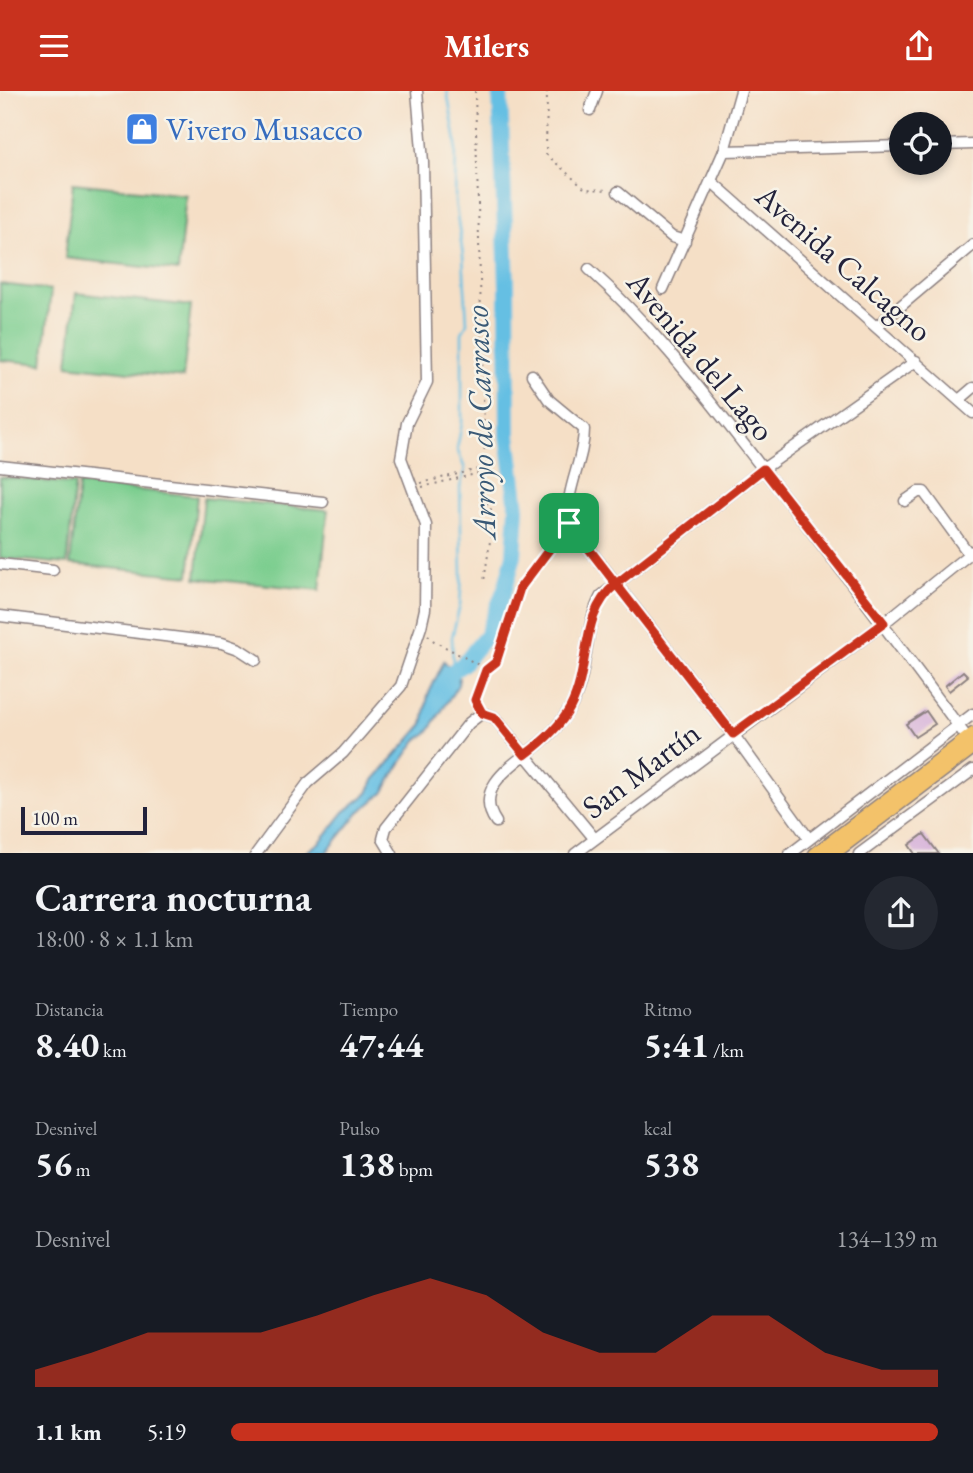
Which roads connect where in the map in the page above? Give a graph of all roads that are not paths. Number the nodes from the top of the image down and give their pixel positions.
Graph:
1 (417, 91) edge
2 (597, 91) edge
3 (741, 91) edge
4 (590, 110) dead end
5 (973, 144) edge
6 (952, 145) edge
7 (889, 146) edge
8 (724, 151) junction
9 (711, 181) junction
10 (618, 191) road end
11 (685, 241) junction
12 (973, 245) edge
13 (590, 269) dead end
14 (663, 289) dead end
15 (877, 325) junction
16 (916, 361) junction
17 (532, 375) dead end
18 (973, 388) edge
19 (959, 400) junction
20 (973, 413) edge
21 (0, 466) edge
22 (763, 469) junction
23 (905, 501) dead end
24 (323, 502) dead end
25 (971, 552) edge
26 (0, 564) edge
27 (53, 570) dead end
28 (616, 584) junction
29 (0, 616) edge
30 (884, 623) junction
31 (256, 660) dead end
32 (973, 714) edge
33 (958, 726) junction
34 (733, 734) junction
35 (972, 741) edge
36 (525, 755) junction
37 (973, 770) edge
38 (496, 822) dead end
39 (594, 838) junction
40 (809, 839) junction
41 (256, 853) edge
42 (391, 853) edge
43 (575, 853) edge
44 (790, 853) edge
45 (815, 853) edge
46 (833, 853) edge
47 (859, 853) edge

1 - 41 street
2 - 4 street
3 - 8 street
5 - 6 street
7 - 8 street
8 - 9 street
9 - 11 street
9 - 15 street, Avenida Calcagno
10 - 11 street
11 - 14 street
12 - 15 street
13 - 22 street, Avenida del Lago
15 - 16 street, Avenida Calcagno
16 - 19 street, Avenida Calcagno
16 - 22 street
17 - 28 street
18 - 19 street
19 - 20 street, Avenida Calcagno
21 - 24 street
22 - 28 street
22 - 30 street, Avenida del Lago
23 - 25 street
25 - 30 street, San Martín
26 - 27 street
28 - 34 street
28 - 36 street
29 - 31 street
30 - 33 street, Avenida del Lago
30 - 34 street, San Martín
32 - 33 street
33 - 35 street, Avenida del Lago
33 - 40 street
34 - 39 street, San Martín
34 - 40 street
35 - 45 main road
35 - 46 main road
36 - 38 street
36 - 39 street
36 - 42 street
37 - 47 street
39 - 43 street, San Martín
40 - 44 street

